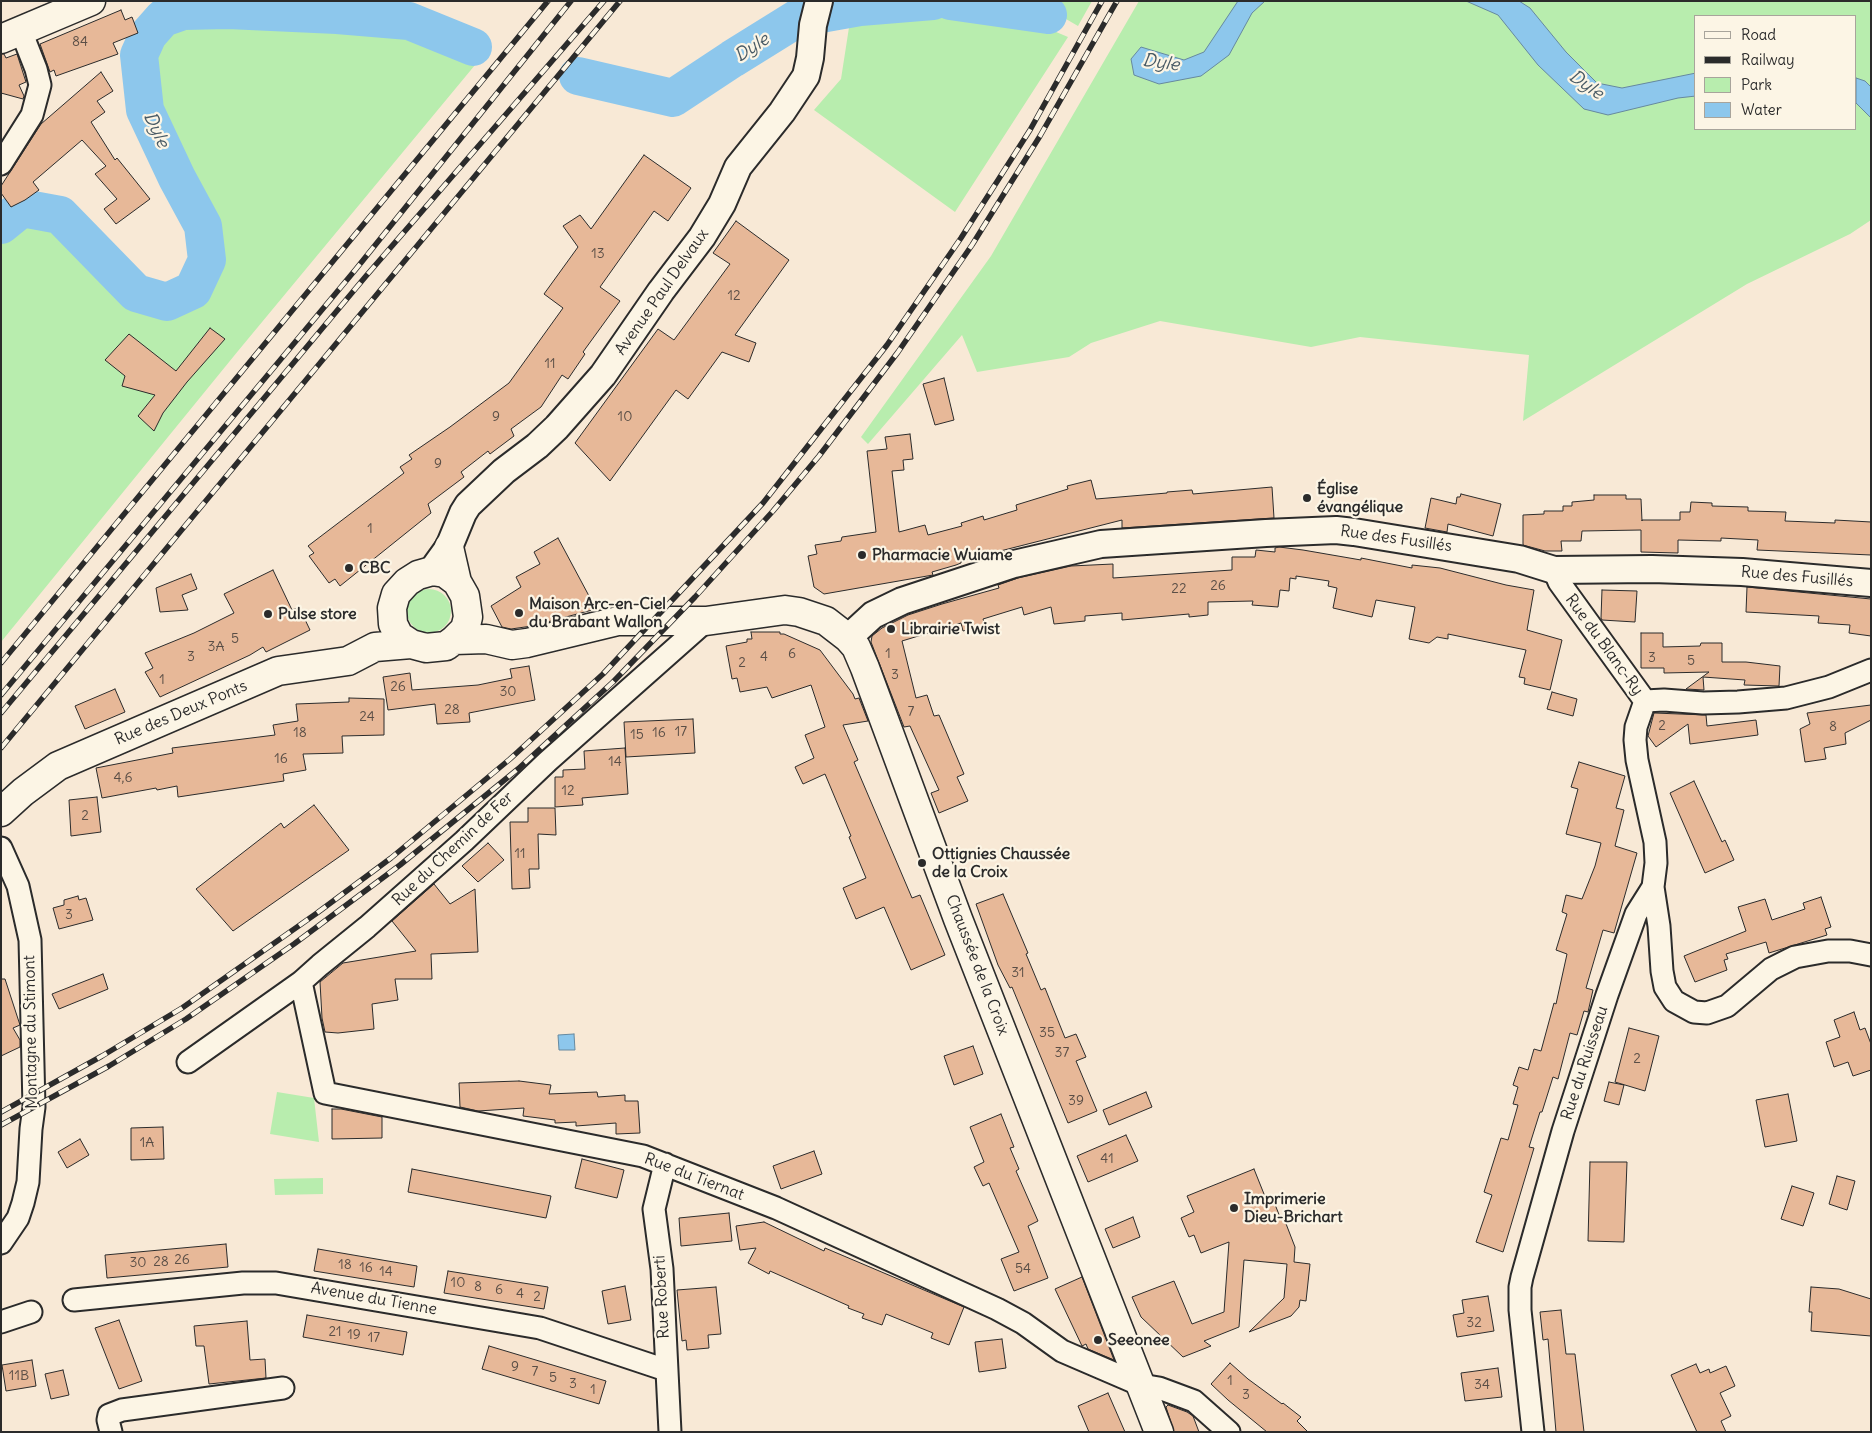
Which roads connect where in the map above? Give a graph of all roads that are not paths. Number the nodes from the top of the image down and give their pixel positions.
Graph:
1 (91, 1) edge
2 (818, 3) edge
3 (11, 35) edge
4 (1, 164) edge
5 (449, 547) junction
6 (1554, 570) junction
7 (432, 571) junction
8 (457, 582) junction
9 (1871, 583) edge
10 (468, 617) junction
11 (391, 618) junction
12 (618, 621) joint
13 (706, 621) junction
14 (848, 638) junction
15 (486, 639) junction
16 (454, 640) junction
17 (411, 644) junction
18 (375, 647) junction
19 (1871, 670) edge
20 (1645, 701) junction
21 (1, 812) edge
22 (1, 848) edge
23 (1653, 887) junction
24 (1871, 955) edge
25 (301, 982) junction
26 (188, 1062) dead end
27 (665, 1164) junction
28 (1, 1243) edge
29 (74, 1300) dead end
30 (31, 1312) dead end
31 (1, 1322) edge
32 (666, 1370) junction
33 (1141, 1385) junction
34 (284, 1388) dead end
35 (111, 1432) edge
36 (670, 1432) edge
37 (1159, 1432) edge
38 (1229, 1432) edge
39 (1533, 1432) edge

1 - 3 main road
2 - 5 street, Avenue Paul Delvaux
3 - 4 street
5 - 7 street, Avenue Paul Delvaux
5 - 8 main road
6 - 9 street, Rue des Fusillés
6 - 14 street, Rue des Fusillés
6 - 20 street, Rue du Blanc-Ry
7 - 8 main road
7 - 11 main road
8 - 10 main road
10 - 15 main road
10 - 16 main road
11 - 17 main road
11 - 18 main road
12 - 13 main road, Chaussée de la Croix
12 - 15 main road, Rue des Deux Ponts
13 - 14 main road, Chaussée de la Croix
13 - 25 street, Rue du Chemin de Fer
14 - 33 main road, Chaussée de la Croix
15 - 16 main road, Rue des Deux Ponts
16 - 17 main road, Rue des Deux Ponts
17 - 18 main road, Rue des Deux Ponts
18 - 21 main road, Rue des Deux Ponts
19 - 20 street, Rue du Blanc-Ry
20 - 23 street, Rue du Ruisseau
22 - 28 street, Montagne du Stimont
23 - 24 street
23 - 39 street, Rue du Ruisseau
25 - 26 street, Rue du Chemin de Fer
25 - 27 street, Rue du Tiernat
27 - 32 street, Rue Roberti
27 - 33 street, Rue du Tiernat
29 - 32 street, Avenue du Tienne
30 - 31 street
32 - 36 street, Rue Roberti
33 - 37 main road, Chaussée de la Croix
33 - 38 street, Rue du Tiernat
34 - 35 street

